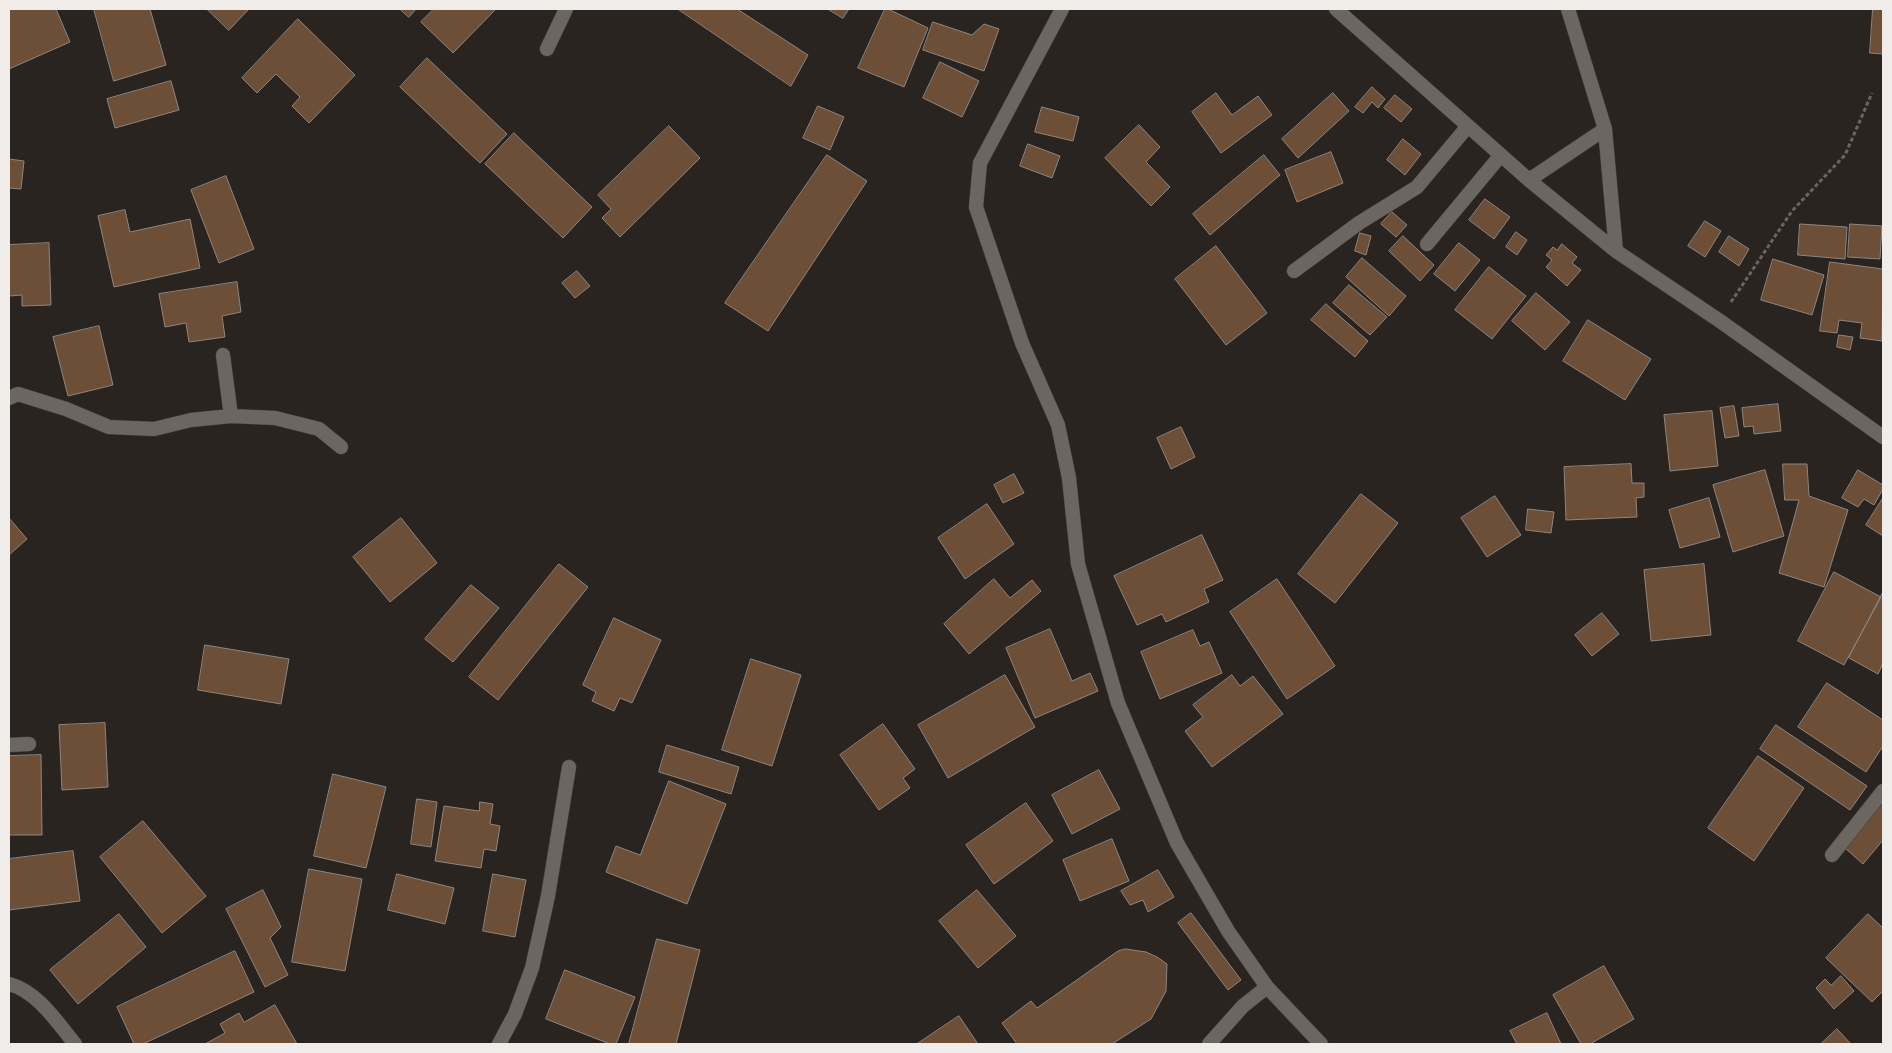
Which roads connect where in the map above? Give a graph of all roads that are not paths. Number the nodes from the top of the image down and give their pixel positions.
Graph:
1 (566, 9) edge
2 (1062, 9) edge
3 (1336, 9) edge
4 (1568, 9) edge
5 (547, 49) dead end
6 (1468, 126) junction
7 (1605, 129) junction
8 (1502, 155) junction
9 (1529, 180) junction
10 (1428, 244) dead end
11 (1616, 251) junction
12 (1294, 271) dead end
13 (223, 355) dead end
14 (9, 398) edge
15 (231, 416) junction
16 (1883, 437) edge
17 (341, 447) dead end
18 (29, 744) dead end
19 (9, 745) edge
20 (569, 767) dead end
21 (1883, 791) edge
22 (1832, 855) dead end
23 (9, 984) edge
24 (1267, 987) junction
25 (75, 1044) edge
26 (499, 1044) edge
27 (1209, 1044) edge
28 (1321, 1044) edge

1 - 5 street
2 - 24 street
3 - 6 street
4 - 7 street
6 - 8 street
6 - 12 street
7 - 9 street
7 - 11 street
8 - 9 street
8 - 10 street
9 - 11 street
11 - 16 street
13 - 15 street
14 - 15 street
15 - 17 street
18 - 19 street
20 - 26 street
21 - 22 street
23 - 25 street
24 - 27 street
24 - 28 street

